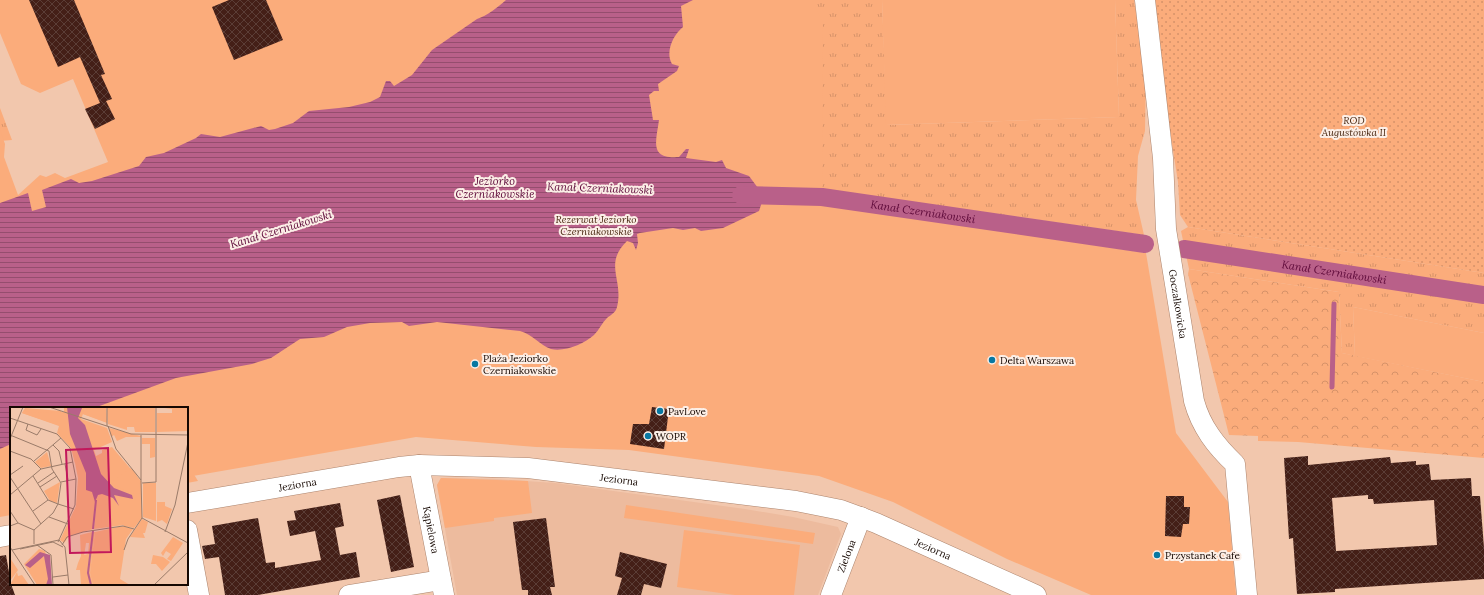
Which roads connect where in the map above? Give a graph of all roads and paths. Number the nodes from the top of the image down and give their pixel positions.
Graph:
1 (1145, 0) edge
2 (419, 465) junction
3 (188, 503) edge
4 (861, 517) junction
5 (10, 535) edge
6 (188, 535) edge
7 (0, 537) edge
8 (443, 587) edge
9 (199, 595) edge
10 (349, 595) edge
11 (831, 595) edge
12 (1036, 595) edge
13 (1247, 595) edge

1 - 13 street, Goczałkowicka
2 - 3 street, Jeziorna
2 - 4 street, Jeziorna
2 - 8 street, Kąpielowa
4 - 11 street, Zielona
4 - 12 street, Jeziorna
5 - 7 street
6 - 9 street
8 - 10 street

